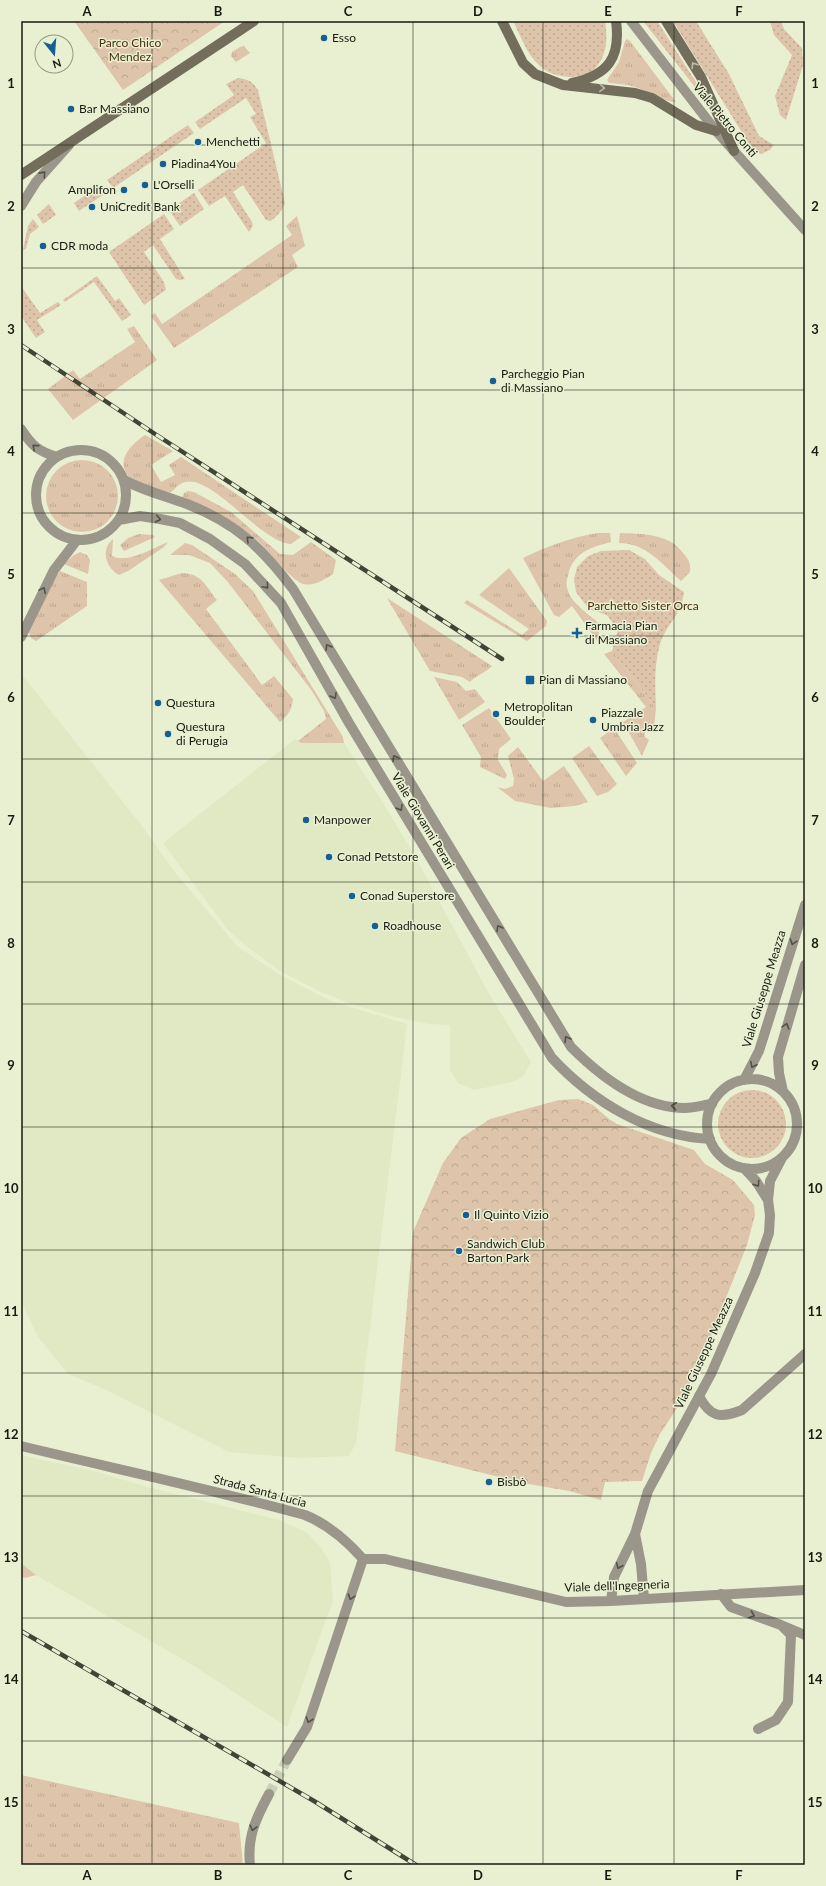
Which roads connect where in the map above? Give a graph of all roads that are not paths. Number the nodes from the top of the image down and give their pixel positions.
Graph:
1 (254, 21) edge
2 (502, 21) edge
3 (616, 21) edge
4 (631, 21) edge
5 (666, 21) edge
6 (563, 85) junction
7 (716, 131) junction
8 (75, 139) junction
9 (734, 151) junction
10 (21, 175) edge
11 (21, 206) edge
12 (805, 230) edge
13 (21, 429) edge
14 (57, 458) junction
15 (124, 480) junction
16 (119, 520) junction
17 (77, 540) junction
18 (21, 637) edge
19 (805, 905) edge
20 (805, 965) edge
21 (744, 1080) junction
22 (783, 1092) junction
23 (712, 1104) junction
24 (710, 1139) junction
25 (782, 1158) junction
26 (744, 1168) junction
27 (768, 1200) junction
28 (805, 1354) edge
29 (699, 1396) junction
30 (21, 1446) edge
31 (635, 1534) junction
32 (363, 1560) junction
33 (805, 1590) edge
34 (721, 1594) junction
35 (644, 1599) junction
36 (611, 1601) junction
37 (781, 1625) junction
38 (805, 1636) edge
39 (758, 1729) dead end
40 (287, 1760) tunnel mouth
41 (269, 1794) tunnel mouth
42 (250, 1865) edge

1 - 8 main road
2 - 6 main road
3 - 6 main road
4 - 7 street, Viale Pietro Conti
9 -> 5 main road
6 -> 7 main road
7 - 9 street, Viale Pietro Conti
8 - 10 main road
11 -> 8 street
9 - 12 street, Viale Pietro Conti
14 -> 13 street
14 - 15 street
14 - 17 street
15 - 16 street
23 -> 15 street, Viale Giovanni Perari
16 - 17 street
16 -> 24 street, Viale Giovanni Perari
18 -> 17 street
19 -> 21 street, Viale Giuseppe Meazza
22 -> 20 street
21 - 22 street
21 - 23 street
22 - 25 street
23 - 24 street
24 - 26 street
25 - 26 street
25 - 27 street, Viale Giuseppe Meazza
26 -> 27 street, Viale Giuseppe Meazza
27 - 29 street, Viale Giuseppe Meazza
28 - 29 street
29 - 31 street, Viale Giuseppe Meazza
30 - 32 street, Strada Santa Lucia
31 - 35 street, Viale Giuseppe Meazza
31 -> 36 street, Viale Giuseppe Meazza
32 - 36 street, Viale dell'Ingegneria
32 -> 40 street
33 - 34 street, Viale dell'Ingegneria
34 - 35 street, Viale dell'Ingegneria
34 -> 37 street
35 - 36 street, Viale dell'Ingegneria
37 - 38 street
37 - 39 street
41 -> 42 street

